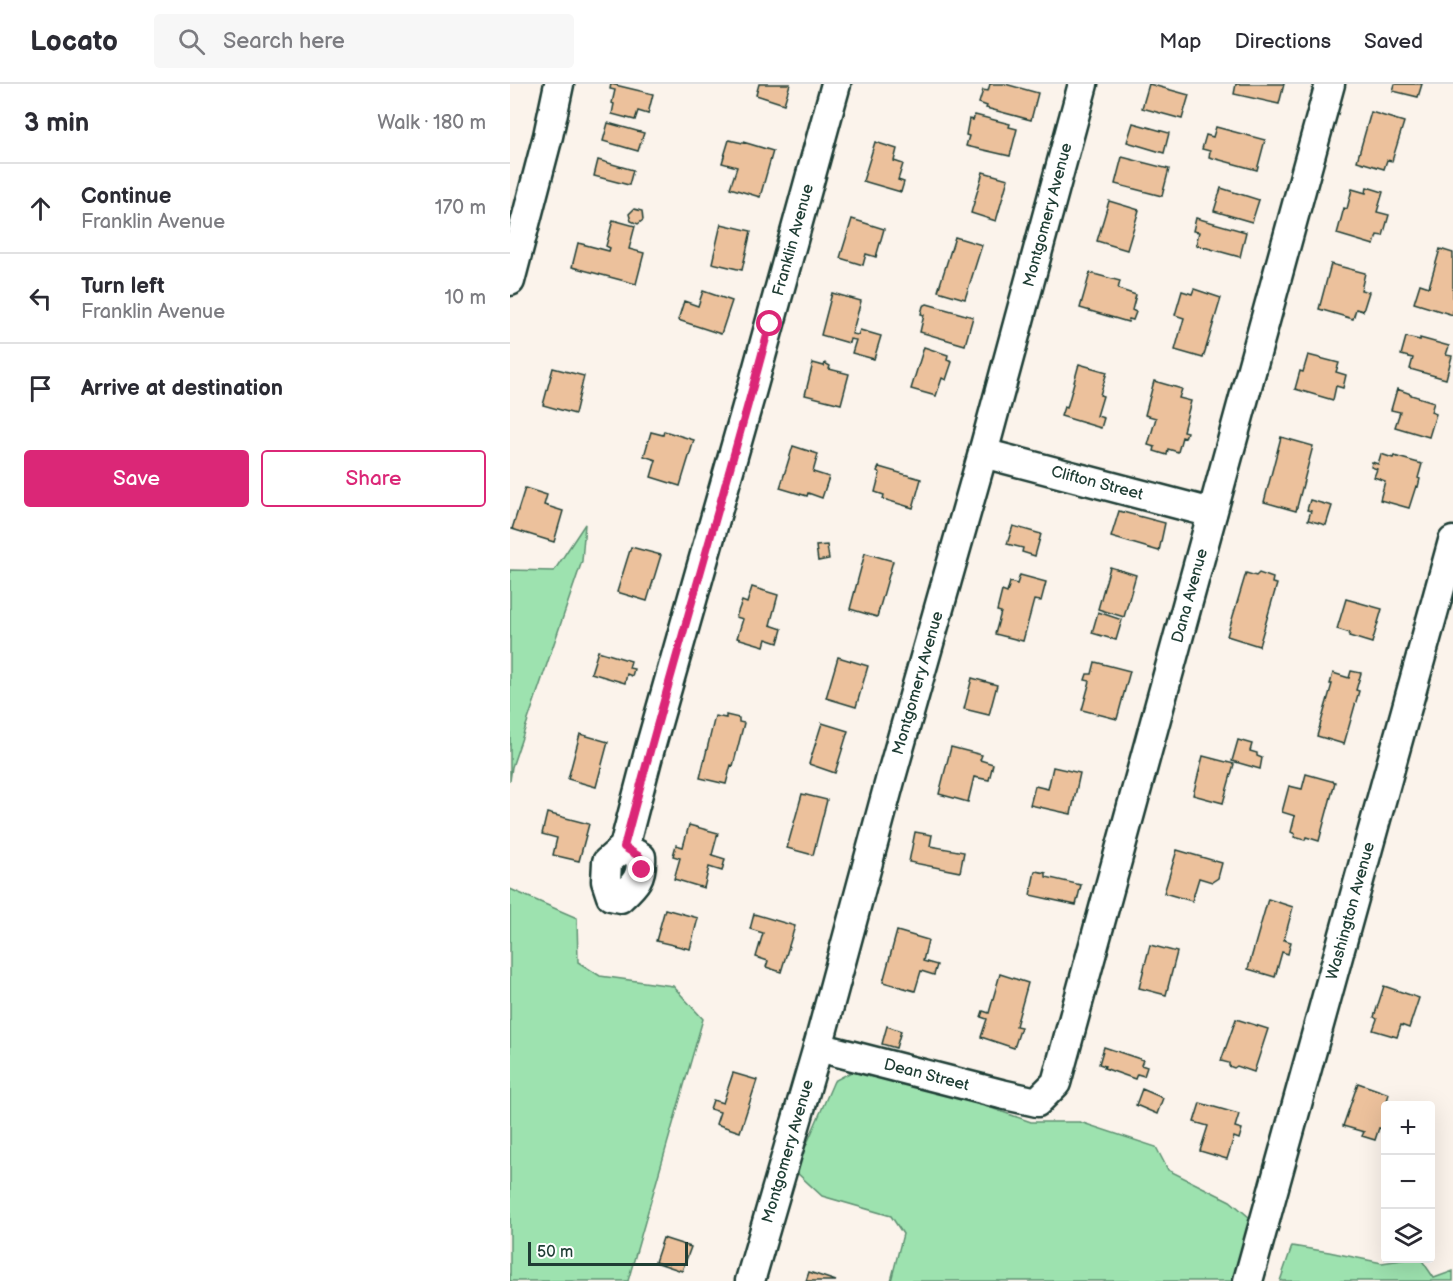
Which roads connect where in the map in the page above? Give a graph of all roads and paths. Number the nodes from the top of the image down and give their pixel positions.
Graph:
1 (559, 84) edge
2 (836, 84) edge
3 (1083, 84) edge
4 (1330, 84) edge
5 (510, 281) edge
6 (983, 453) junction
7 (1212, 513) junction
8 (1453, 541) edge
9 (624, 847) dead end
10 (818, 1047) junction
11 (1037, 1102) joint
12 (750, 1281) edge
13 (1248, 1281) edge

1 - 5 street
2 - 9 street, Franklin Avenue
3 - 6 street, Montgomery Avenue
4 - 7 street, Dana Avenue
6 - 7 street, Clifton Street
6 - 10 street, Montgomery Avenue
7 - 11 street, Dana Avenue
8 - 13 street, Washington Avenue
10 - 11 street, Dean Street
10 - 12 street, Montgomery Avenue

